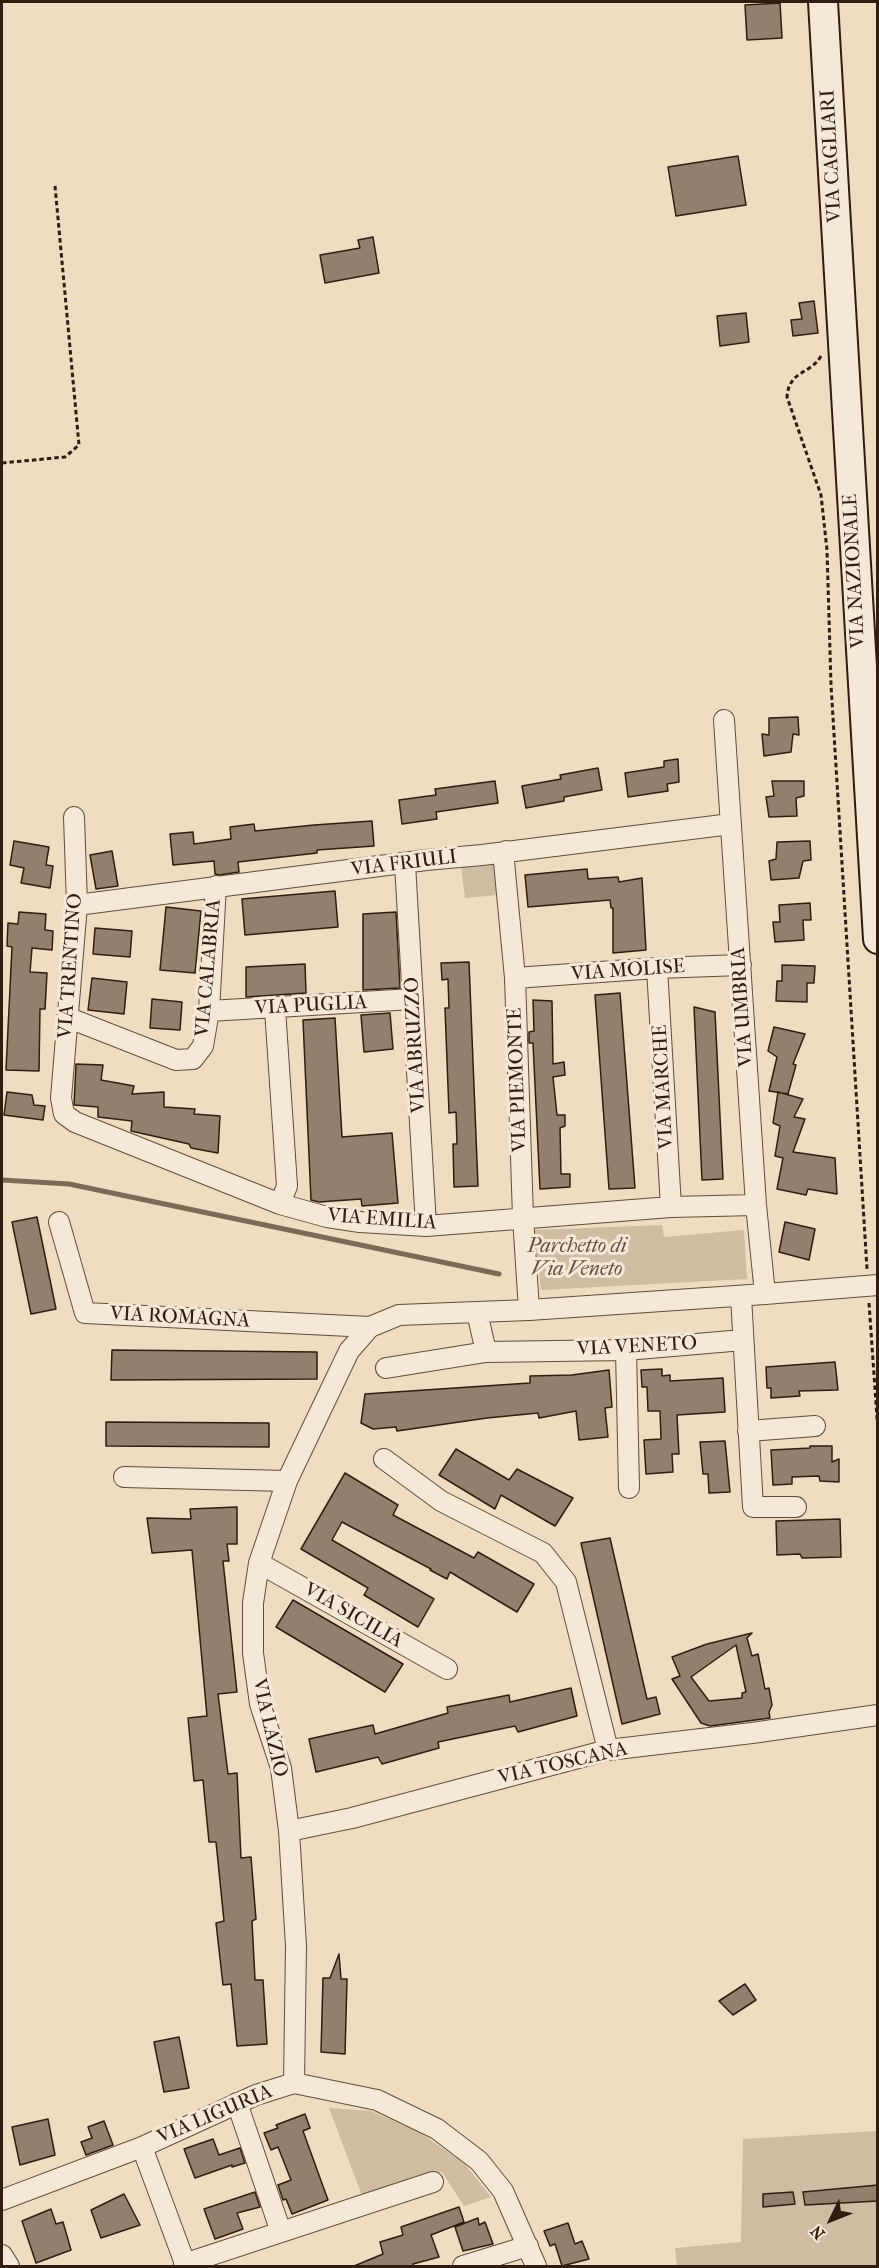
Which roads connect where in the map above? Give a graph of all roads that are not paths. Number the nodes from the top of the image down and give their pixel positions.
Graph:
1 (823, 2) edge
2 (839, 310) joint
3 (724, 720) dead end
4 (74, 817) dead end
5 (731, 824) junction
6 (506, 851) junction
7 (405, 864) junction
8 (216, 886) junction
9 (77, 905) junction
10 (878, 939) edge
11 (741, 965) junction
12 (657, 968) junction
13 (515, 978) junction
14 (413, 999) junction
15 (275, 1009) junction
16 (209, 1011) junction
17 (69, 1018) junction
18 (64, 1114) joint
19 (280, 1204) junction
20 (756, 1205) junction
21 (671, 1207) junction
22 (523, 1217) junction
23 (59, 1222) dead end
24 (426, 1226) junction
25 (873, 1285) edge
26 (765, 1294) junction
27 (741, 1296) junction
28 (529, 1310) junction
29 (477, 1312) junction
30 (370, 1327) junction
31 (742, 1340) junction
32 (626, 1350) junction
33 (486, 1352) junction
34 (386, 1368) dead end
35 (815, 1426) dead end
36 (748, 1431) junction
37 (384, 1459) dead end
38 (124, 1477) dead end
39 (286, 1480) junction
40 (629, 1488) dead end
41 (796, 1507) dead end
42 (260, 1563) junction
43 (447, 1669) dead end
44 (878, 1715) edge
45 (608, 1750) junction
46 (289, 1832) junction
47 (294, 2083) junction
48 (237, 2103) junction
49 (142, 2147) junction
50 (433, 2182) dead end
51 (2, 2200) edge
52 (280, 2232) junction
53 (528, 2246) junction
54 (2, 2255) edge
55 (185, 2265) edge
56 (9, 2266) edge
57 (463, 2266) edge
58 (536, 2266) edge

1 - 2 main road, VIA CAGLIARI
2 - 10 main road, VIA NAZIONALE
3 - 5 street, VIA UMBRIA
4 - 9 street, VIA TRENTINO
5 - 6 street, VIA FRIULI
5 - 11 street, VIA UMBRIA
6 - 7 street, VIA FRIULI
6 - 13 street, VIA PIEMONTE
7 - 8 street, VIA FRIULI
7 - 14 street, VIA ABRUZZO
8 - 9 street, VIA FRIULI
8 - 16 street, VIA CALABRIA
9 - 17 street, VIA TRENTINO
11 - 12 street, VIA MOLISE
11 - 20 street, VIA UMBRIA
12 - 13 street, VIA MOLISE
12 - 21 street, VIA MARCHE
13 - 22 street, VIA PIEMONTE
14 - 15 street, VIA PUGLIA
14 - 24 street, VIA ABRUZZO
15 - 16 street, VIA PUGLIA
15 - 19 street
16 - 17 street, VIA CALABRIA
17 - 18 street, VIA TRENTINO
18 - 19 street, VIA EMILIA
19 - 24 street, VIA EMILIA
20 - 21 street, VIA EMILIA
20 - 26 street, VIA UMBRIA
21 - 22 street, VIA EMILIA
22 - 24 street, VIA EMILIA
22 - 28 street, VIA PIEMONTE
23 - 30 street, VIA ROMAGNA
25 - 26 street
26 - 27 street
27 - 28 street
27 - 31 street
28 - 29 street
29 - 30 street
29 - 33 street
30 - 39 street, VIA LAZIO
31 - 32 street, VIA VENETO
31 - 36 street
32 - 33 street, VIA VENETO
32 - 40 street
33 - 34 street, VIA VENETO
35 - 36 street
36 - 41 street
37 - 45 street
38 - 39 street
39 - 42 street, VIA LAZIO
42 - 43 street, VIA SICILIA
42 - 46 street, VIA LAZIO
44 - 45 street, VIA TOSCANA
45 - 46 street, VIA TOSCANA
46 - 47 street, VIA LAZIO
47 - 48 street, VIA LIGURIA
47 - 53 street, VIA LIGURIA
48 - 49 street, VIA LIGURIA
48 - 52 street
49 - 51 street, VIA LIGURIA
49 - 55 street
50 - 52 street
52 - 55 street
53 - 57 street
53 - 58 street, VIA LIGURIA
54 - 56 street

